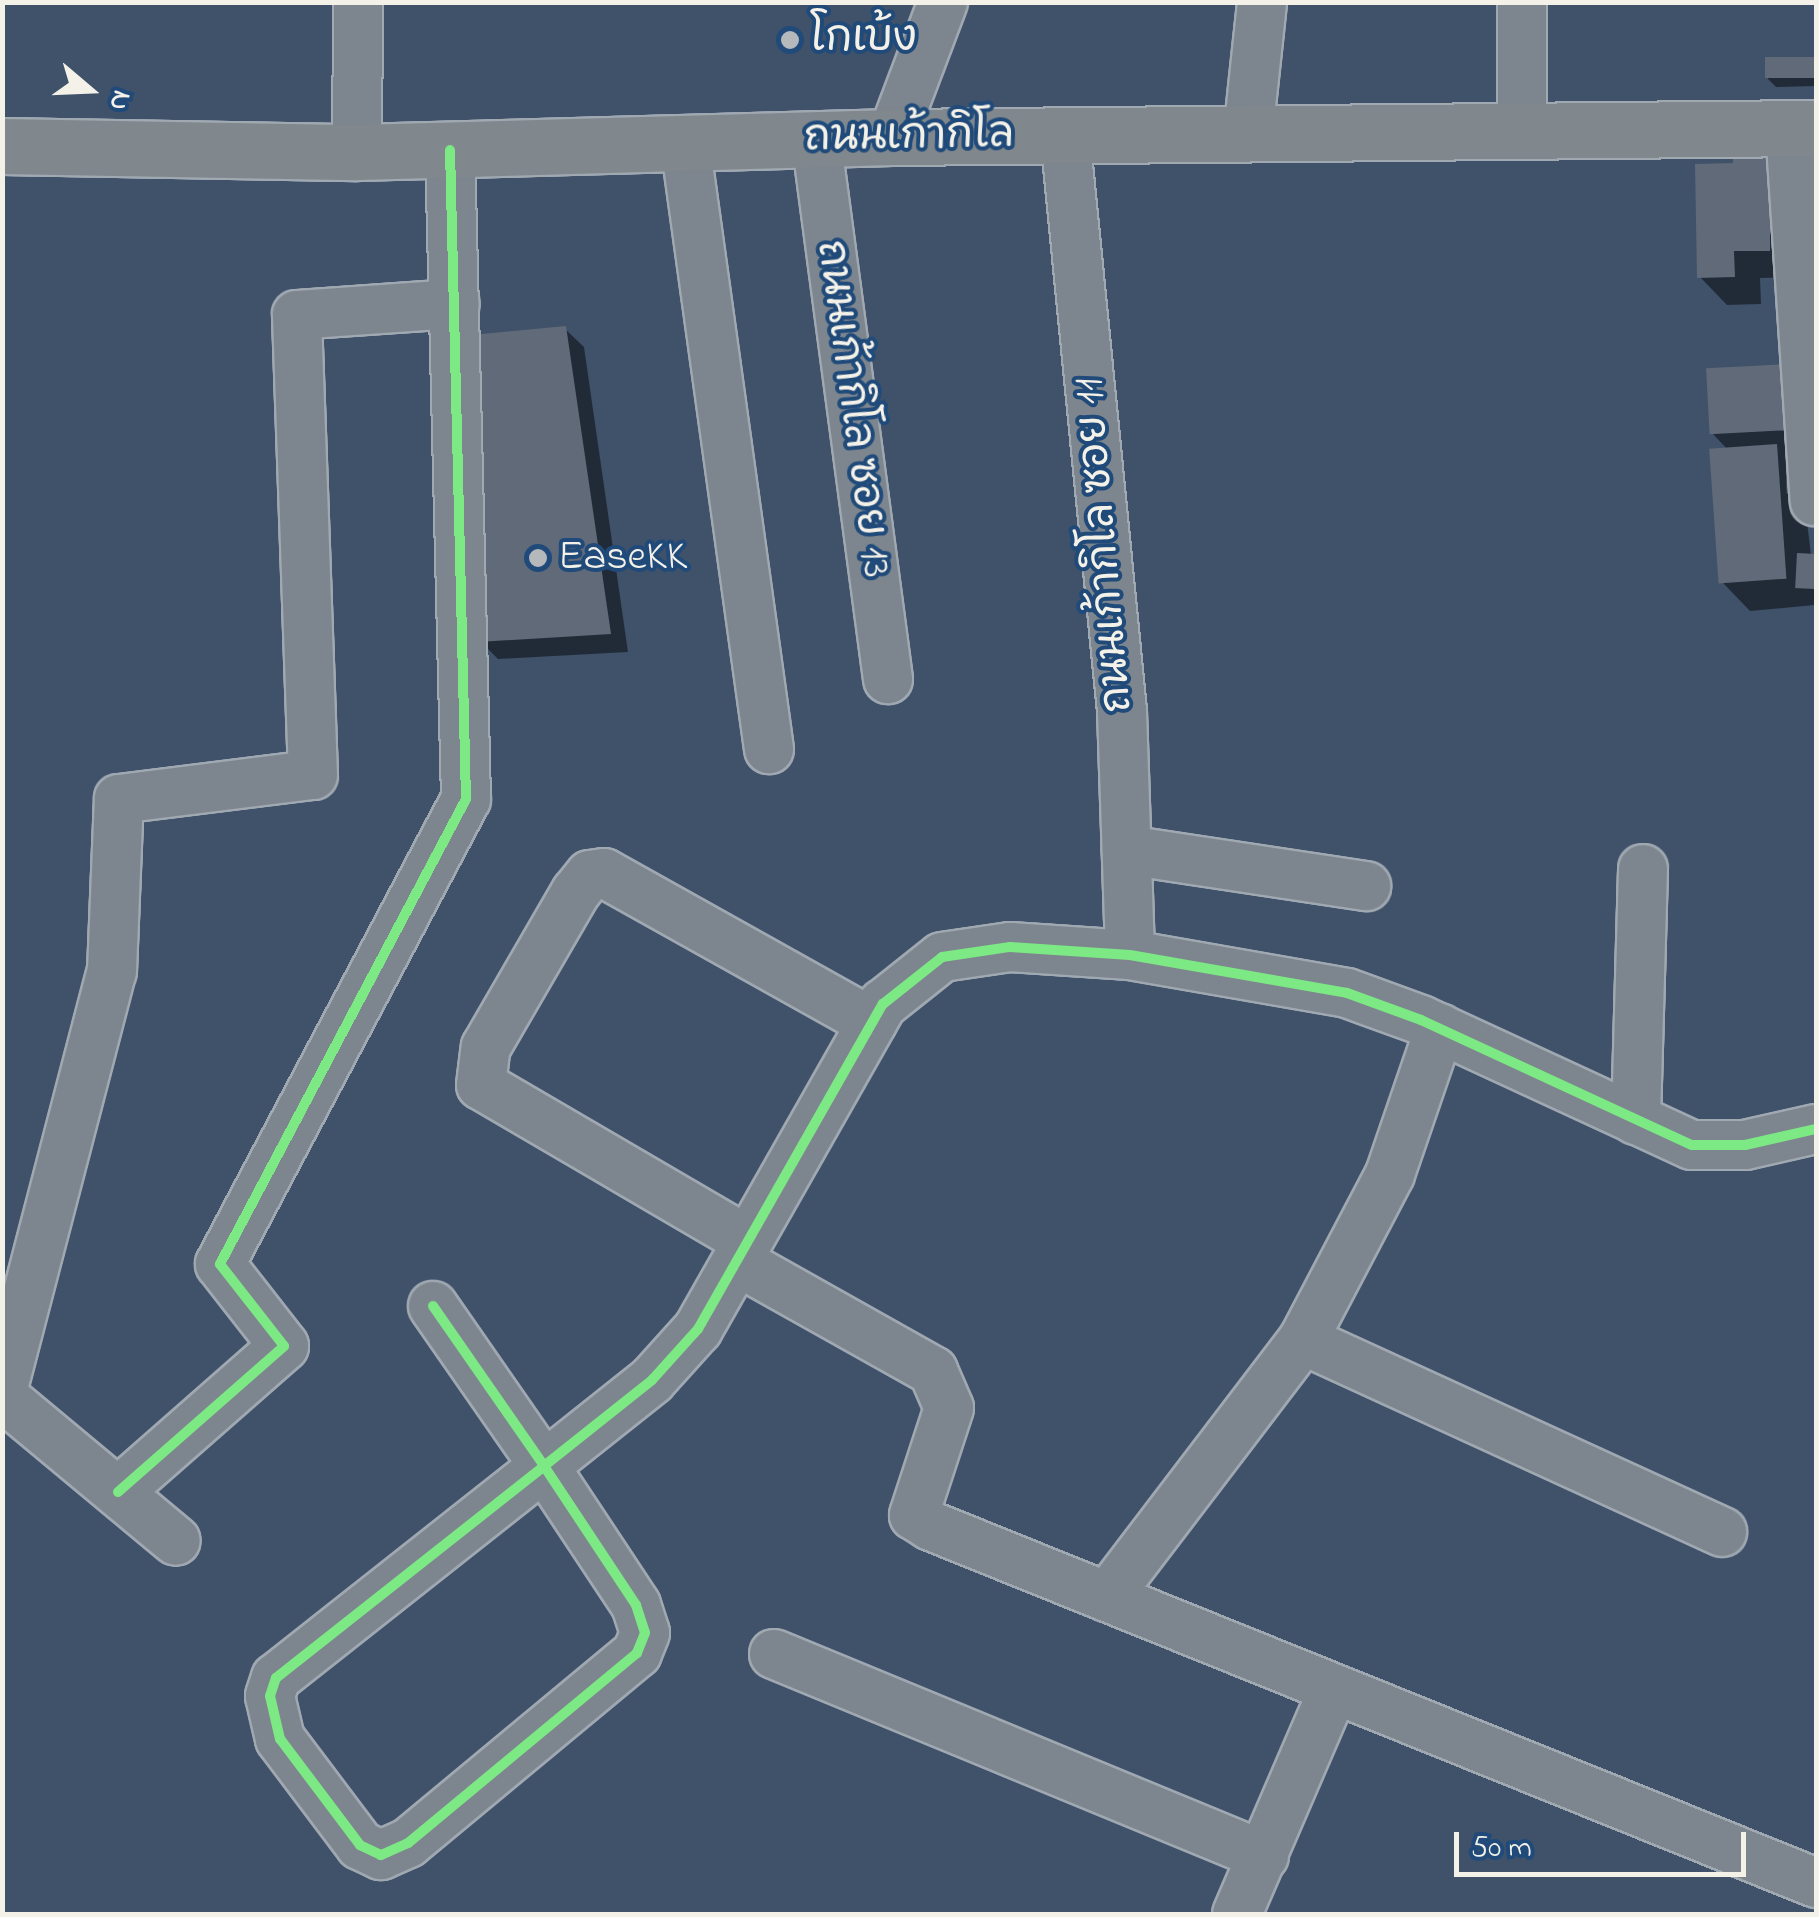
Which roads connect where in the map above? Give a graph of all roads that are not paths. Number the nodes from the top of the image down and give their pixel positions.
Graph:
1 (358, 2) edge
2 (943, 2) edge
3 (1262, 2) edge
4 (1522, 2) edge
5 (1803, 128) edge
6 (1522, 131) junction
7 (1248, 134) junction
8 (1065, 135) junction
9 (892, 137) junction
10 (816, 138) junction
11 (685, 143) junction
12 (2, 146) edge
13 (450, 150) junction
14 (357, 152) junction
15 (455, 304) junction
16 (1815, 501) edge
17 (888, 679) dead end
18 (769, 749) dead end
19 (1127, 850) junction
20 (1643, 870) dead end
21 (1366, 886) dead end
22 (1130, 955) junction
23 (872, 1023) junction
24 (1440, 1028) junction
25 (1636, 1120) junction
26 (1816, 1129) edge
27 (742, 1251) junction
28 (432, 1306) dead end
29 (1303, 1340) junction
30 (2, 1394) edge
31 (544, 1466) junction
32 (118, 1492) junction
33 (1722, 1532) dead end
34 (176, 1540) dead end
35 (1107, 1597) junction
36 (774, 1654) dead end
37 (1334, 1689) junction
38 (1264, 1856) junction
39 (1816, 1883) edge
40 (1237, 1914) edge

1 - 14 street
2 - 9 street
3 - 7 street
4 - 6 street
5 - 6 main road, ถนนเก้ากิโล
5 - 16 street
6 - 7 main road, ถนนเก้ากิโล
7 - 8 main road, ถนนเก้ากิโล
8 - 9 main road, ถนนเก้ากิโล
8 - 19 street, ถนนเก้ากิโล ซอย 11
9 - 10 main road, ถนนเก้ากิโล
10 - 11 main road, ถนนเก้ากิโล
10 - 17 street, ถนนเก้ากิโล ซอย 13
11 - 13 main road, ถนนเก้ากิโล
11 - 18 street
12 - 14 main road, ถนนเก้ากิโล
13 - 14 main road, ถนนเก้ากิโล
13 - 15 street
15 - 30 street
15 - 32 street
19 - 21 street
19 - 22 street, ถนนเก้ากิโล ซอย 11
20 - 25 street
22 - 23 street
22 - 24 street
23 - 27 street
23 - 27 street
24 - 25 street
24 - 29 street
25 - 26 street
27 - 31 street
27 - 35 street
28 - 31 street
29 - 33 street
29 - 35 street
30 - 32 street
31 - 31 street
32 - 34 street
35 - 37 street
36 - 38 street
37 - 38 street
37 - 39 street
38 - 40 street

